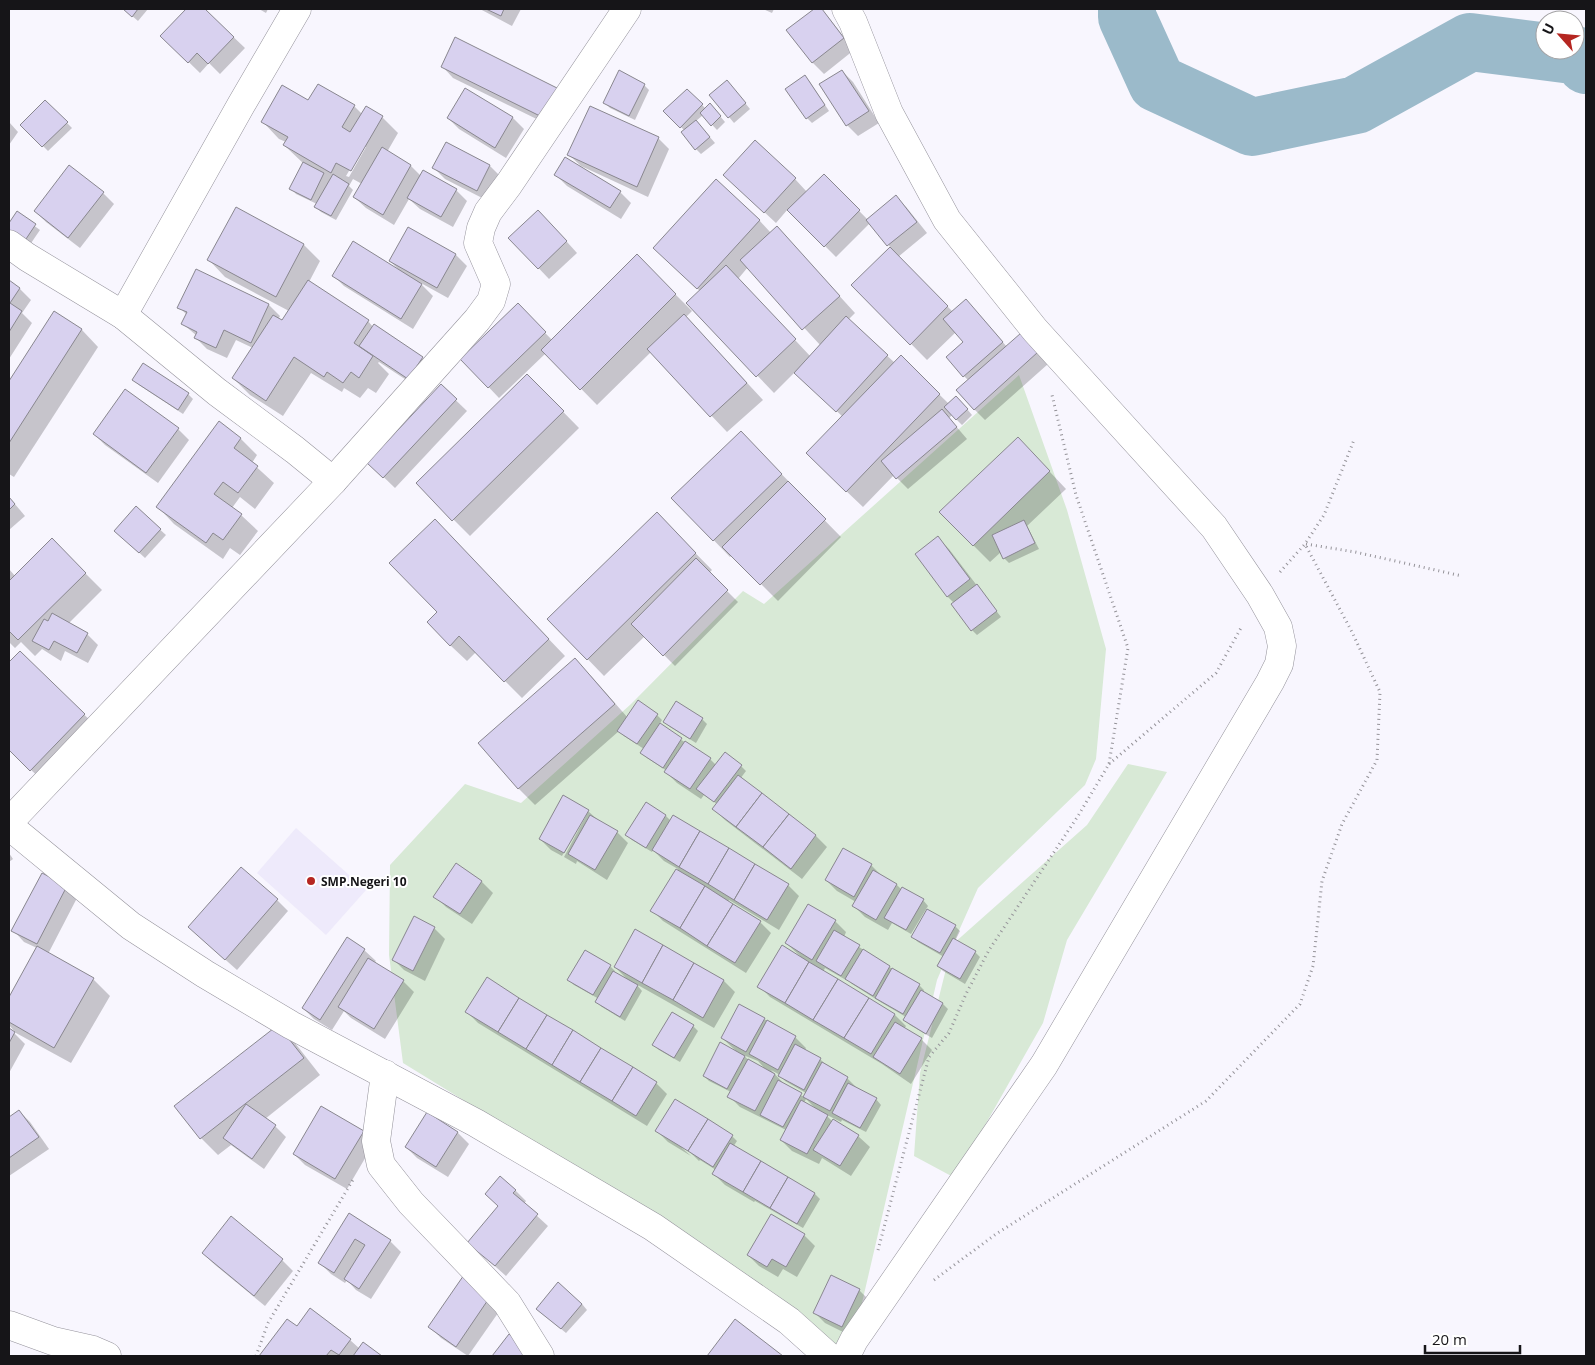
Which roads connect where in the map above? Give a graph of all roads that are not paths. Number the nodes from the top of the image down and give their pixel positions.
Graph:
1 (297, 9) edge
2 (627, 9) edge
3 (846, 9) edge
4 (9, 244) edge
5 (123, 315) junction
6 (333, 481) junction
7 (9, 824) edge
8 (385, 1074) junction
9 (9, 1325) edge
10 (107, 1356) edge
11 (540, 1356) edge
12 (828, 1356) edge
13 (846, 1356) edge

1 - 5 street
2 - 6 street
3 - 13 street
4 - 5 street
5 - 6 street
6 - 7 street
7 - 8 street
8 - 11 street
8 - 12 street
9 - 10 street

